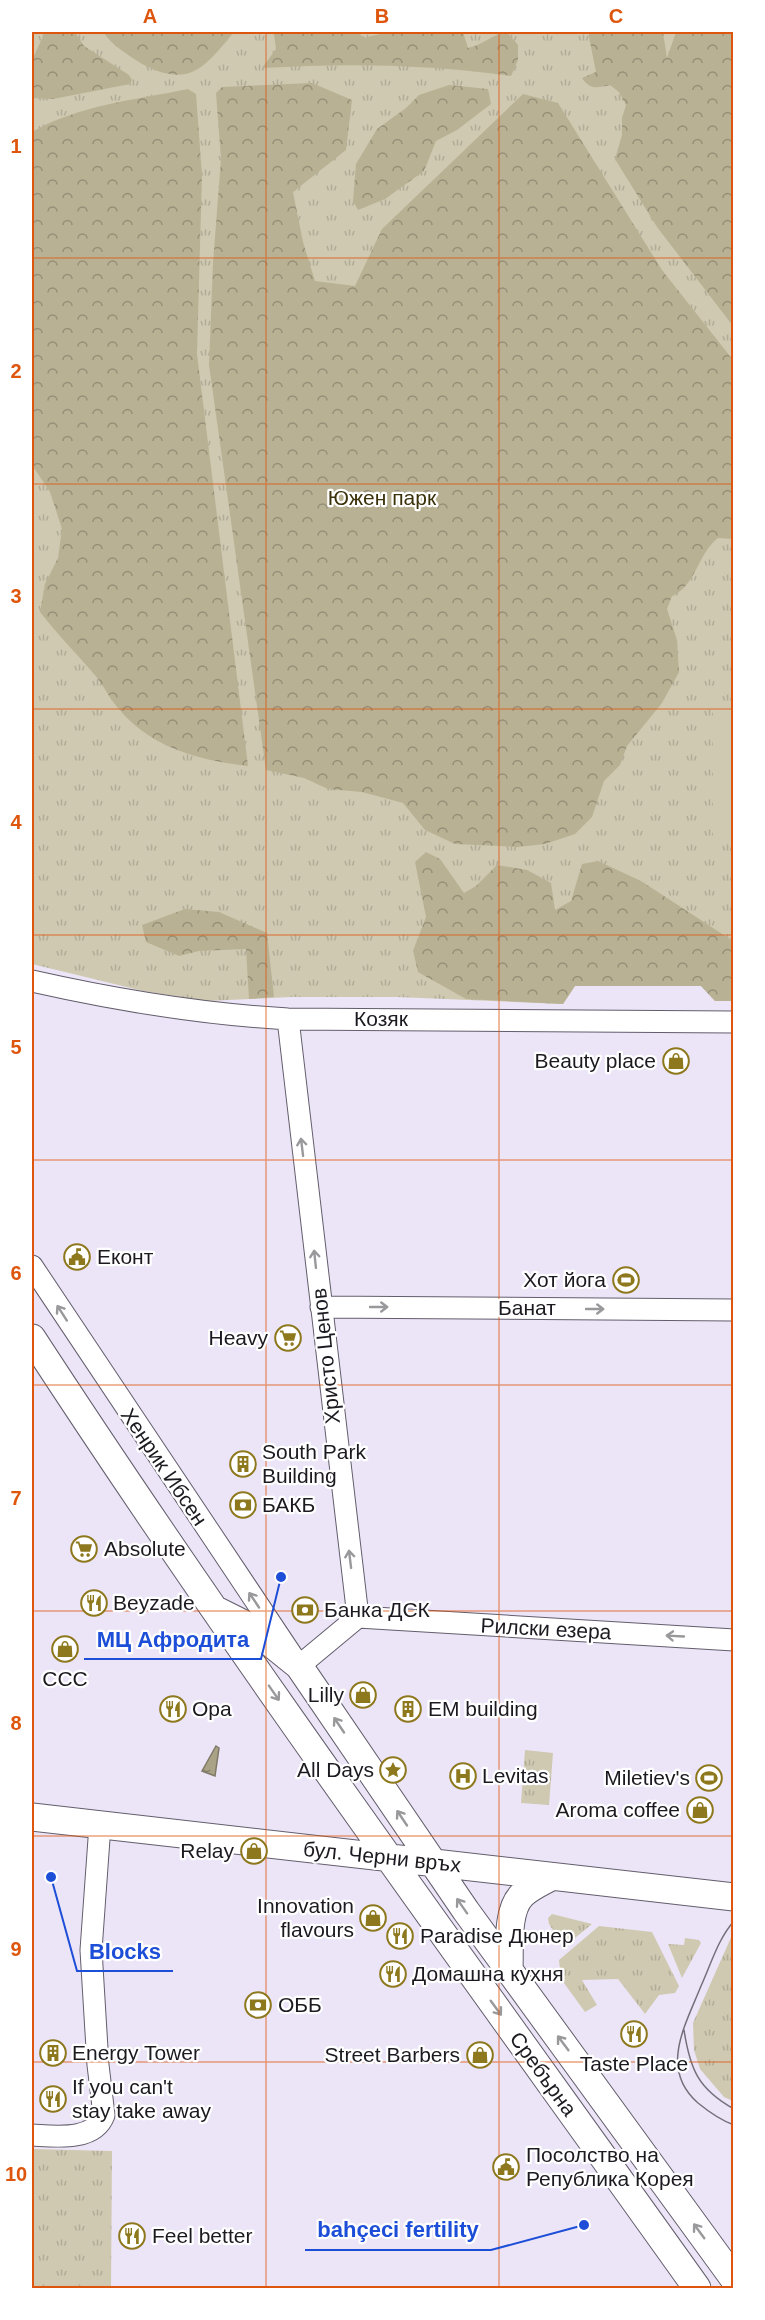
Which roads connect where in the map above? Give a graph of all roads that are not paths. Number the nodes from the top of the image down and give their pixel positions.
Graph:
1 (32, 981) edge
2 (288, 1019) junction
3 (734, 1022) edge
4 (32, 1266) edge
5 (321, 1307) junction
6 (734, 1310) edge
7 (32, 1338) edge
8 (217, 1610) junction
9 (358, 1617) junction
10 (734, 1640) edge
11 (299, 1666) junction
12 (32, 1817) edge
13 (100, 1825) junction
14 (389, 1858) junction
15 (432, 1863) junction
16 (551, 1876) junction
17 (734, 1897) edge
18 (509, 1970) junction
19 (32, 2135) edge
20 (734, 2279) edge
21 (698, 2289) edge

1 - 2 street, Козяк
2 - 3 street, Козяк
5 -> 2 street, Христо Ценов
11 -> 4 street, Хенрик Ибсен
5 -> 6 street, Банат
9 -> 5 street, Христо Ценов
7 - 8 main road, Хенрик Ибсен
8 - 11 main road, Хенрик Ибсен
8 -> 14 main road, Хенрик Ибсен
10 -> 9 street, Рилски езера
9 - 11 street
15 -> 11 main road, Хенрик Ибсен
12 - 13 main road, бул. Черни връх
13 - 14 main road, бул. Черни връх
13 - 19 street
14 - 15 main road, бул. Черни връх
14 -> 21 main road, Сребърна
15 - 16 main road, бул. Черни връх
18 -> 15 main road, Сребърна
16 - 17 main road, бул. Черни връх
16 - 18 main road
20 -> 18 main road, Сребърна

